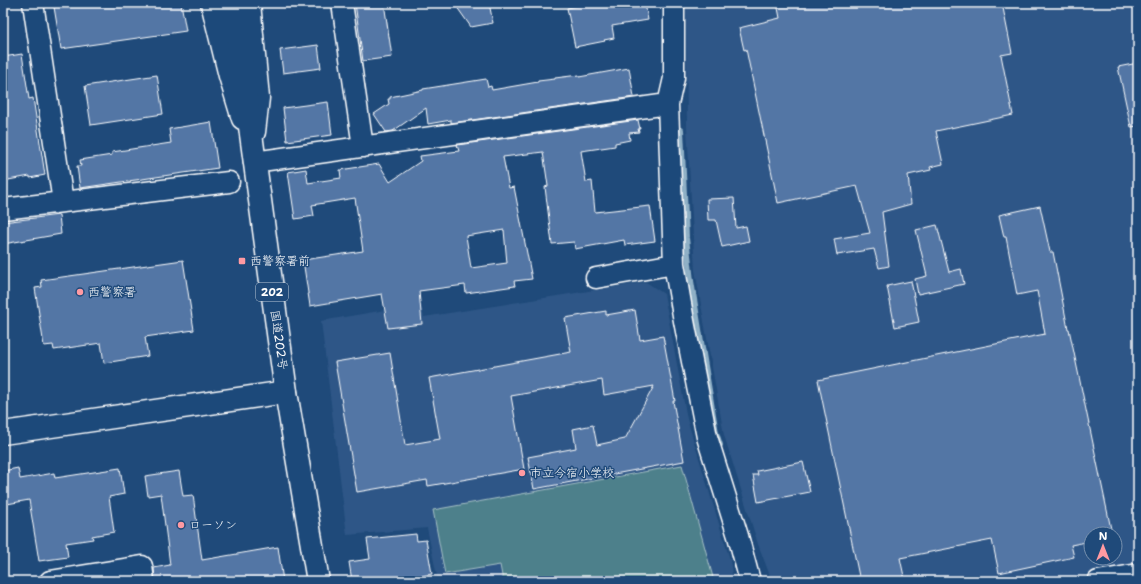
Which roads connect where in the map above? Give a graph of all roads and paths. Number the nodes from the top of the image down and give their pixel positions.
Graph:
1 (34, 3) edge
2 (211, 3) edge
3 (232, 3) edge
4 (250, 3) edge
5 (342, 3) edge
6 (674, 3) edge
7 (668, 104) junction
8 (363, 147) junction
9 (254, 159) junction
10 (229, 182) dead end
11 (64, 202) junction
12 (3, 209) edge
13 (674, 264) junction
14 (596, 278) dead end
15 (286, 392) junction
16 (3, 433) edge
17 (1138, 574) edge
18 (50, 581) edge
19 (144, 581) edge
20 (318, 581) edge
21 (750, 581) edge
22 (1098, 581) edge

1 - 11 street
2 - 9 street
3 - 9 main road, 国道202号 / 202
4 - 9 street
5 - 8 street
6 - 7 street
7 - 8 street
7 - 13 street
8 - 9 street
9 - 15 main road, 国道202号 / 202
10 - 11 street
11 - 12 street
13 - 14 street
13 - 21 street
15 - 16 main road
15 - 20 main road, 国道202号 / 202
17 - 22 street
18 - 19 street

